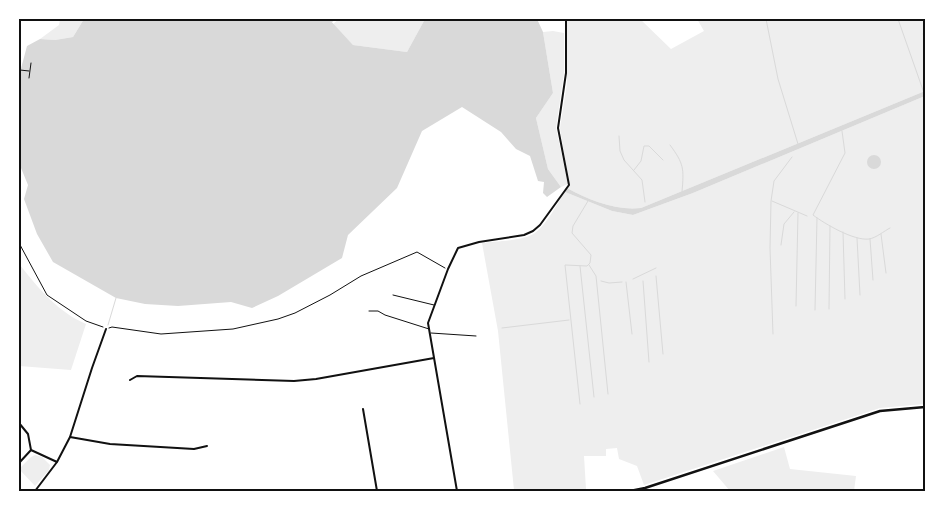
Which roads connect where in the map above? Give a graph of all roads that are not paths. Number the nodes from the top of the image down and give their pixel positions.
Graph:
1 (566, 19) edge
2 (393, 295) dead end
3 (435, 306) junction
4 (369, 311) dead end
5 (106, 329) road end
6 (429, 329) junction
7 (430, 333) junction
8 (476, 336) dead end
9 (434, 358) junction
10 (130, 380) dead end
11 (925, 407) edge
12 (363, 409) dead end
13 (19, 423) edge
14 (70, 437) junction
15 (207, 446) dead end
16 (31, 450) junction
17 (57, 462) junction
18 (19, 463) edge
19 (35, 491) edge
20 (377, 491) edge
21 (457, 491) edge
22 (612, 491) edge

1 - 3 street
2 - 3 lane
3 - 6 street
4 - 6 lane
5 - 14 street
6 - 7 street
7 - 8 lane
7 - 9 street
9 - 10 street
9 - 21 street
11 - 22 street
12 - 20 street
13 - 16 street
14 - 15 street
14 - 17 street
16 - 17 street
16 - 18 street
17 - 19 street

